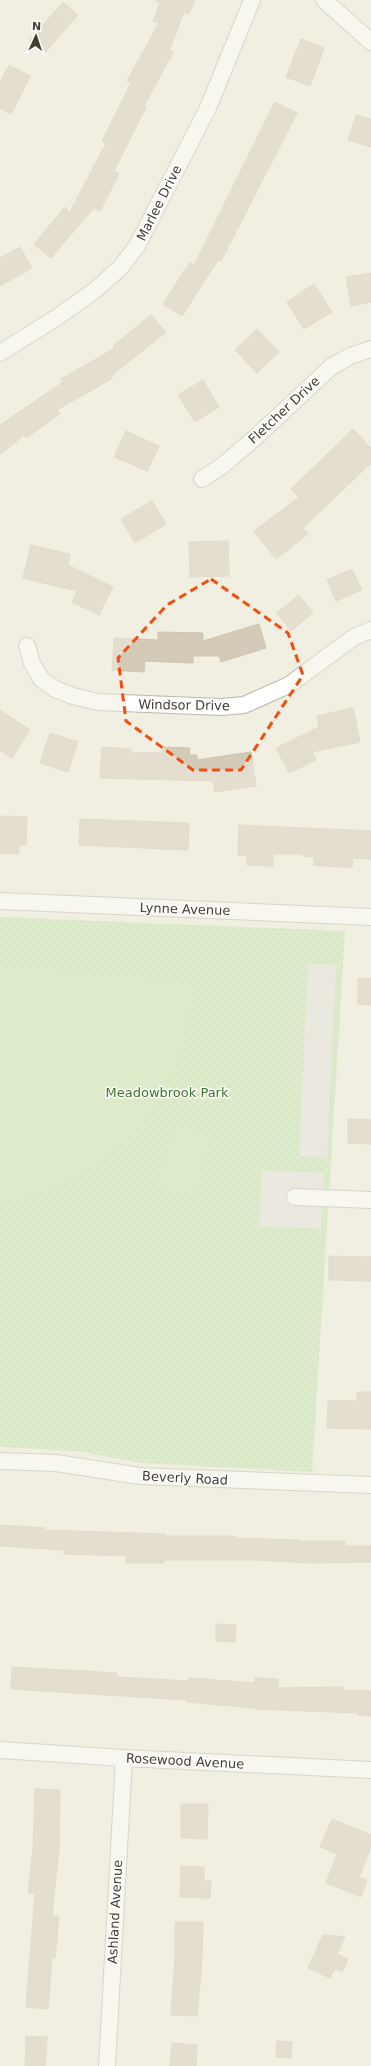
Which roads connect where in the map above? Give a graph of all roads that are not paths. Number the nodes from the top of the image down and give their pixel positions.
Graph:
1 (252, 0) edge
2 (324, 0) edge
3 (371, 42) edge
4 (371, 349) edge
5 (0, 353) edge
6 (202, 479) dead end
7 (371, 630) edge
8 (27, 646) dead end
9 (0, 901) edge
10 (371, 917) edge
11 (295, 1197) dead end
12 (371, 1200) edge
13 (0, 1461) edge
14 (371, 1485) edge
15 (0, 1750) edge
16 (124, 1758) junction
17 (371, 1770) edge
18 (107, 2066) edge

1 - 5 street, Marlee Drive
2 - 3 street
4 - 6 street, Fletcher Drive
7 - 8 street, Windsor Drive
9 - 10 street, Lynne Avenue
11 - 12 street
13 - 14 street, Beverly Road
15 - 16 street, Rosewood Avenue
16 - 17 street, Rosewood Avenue
16 - 18 street, Ashland Avenue

